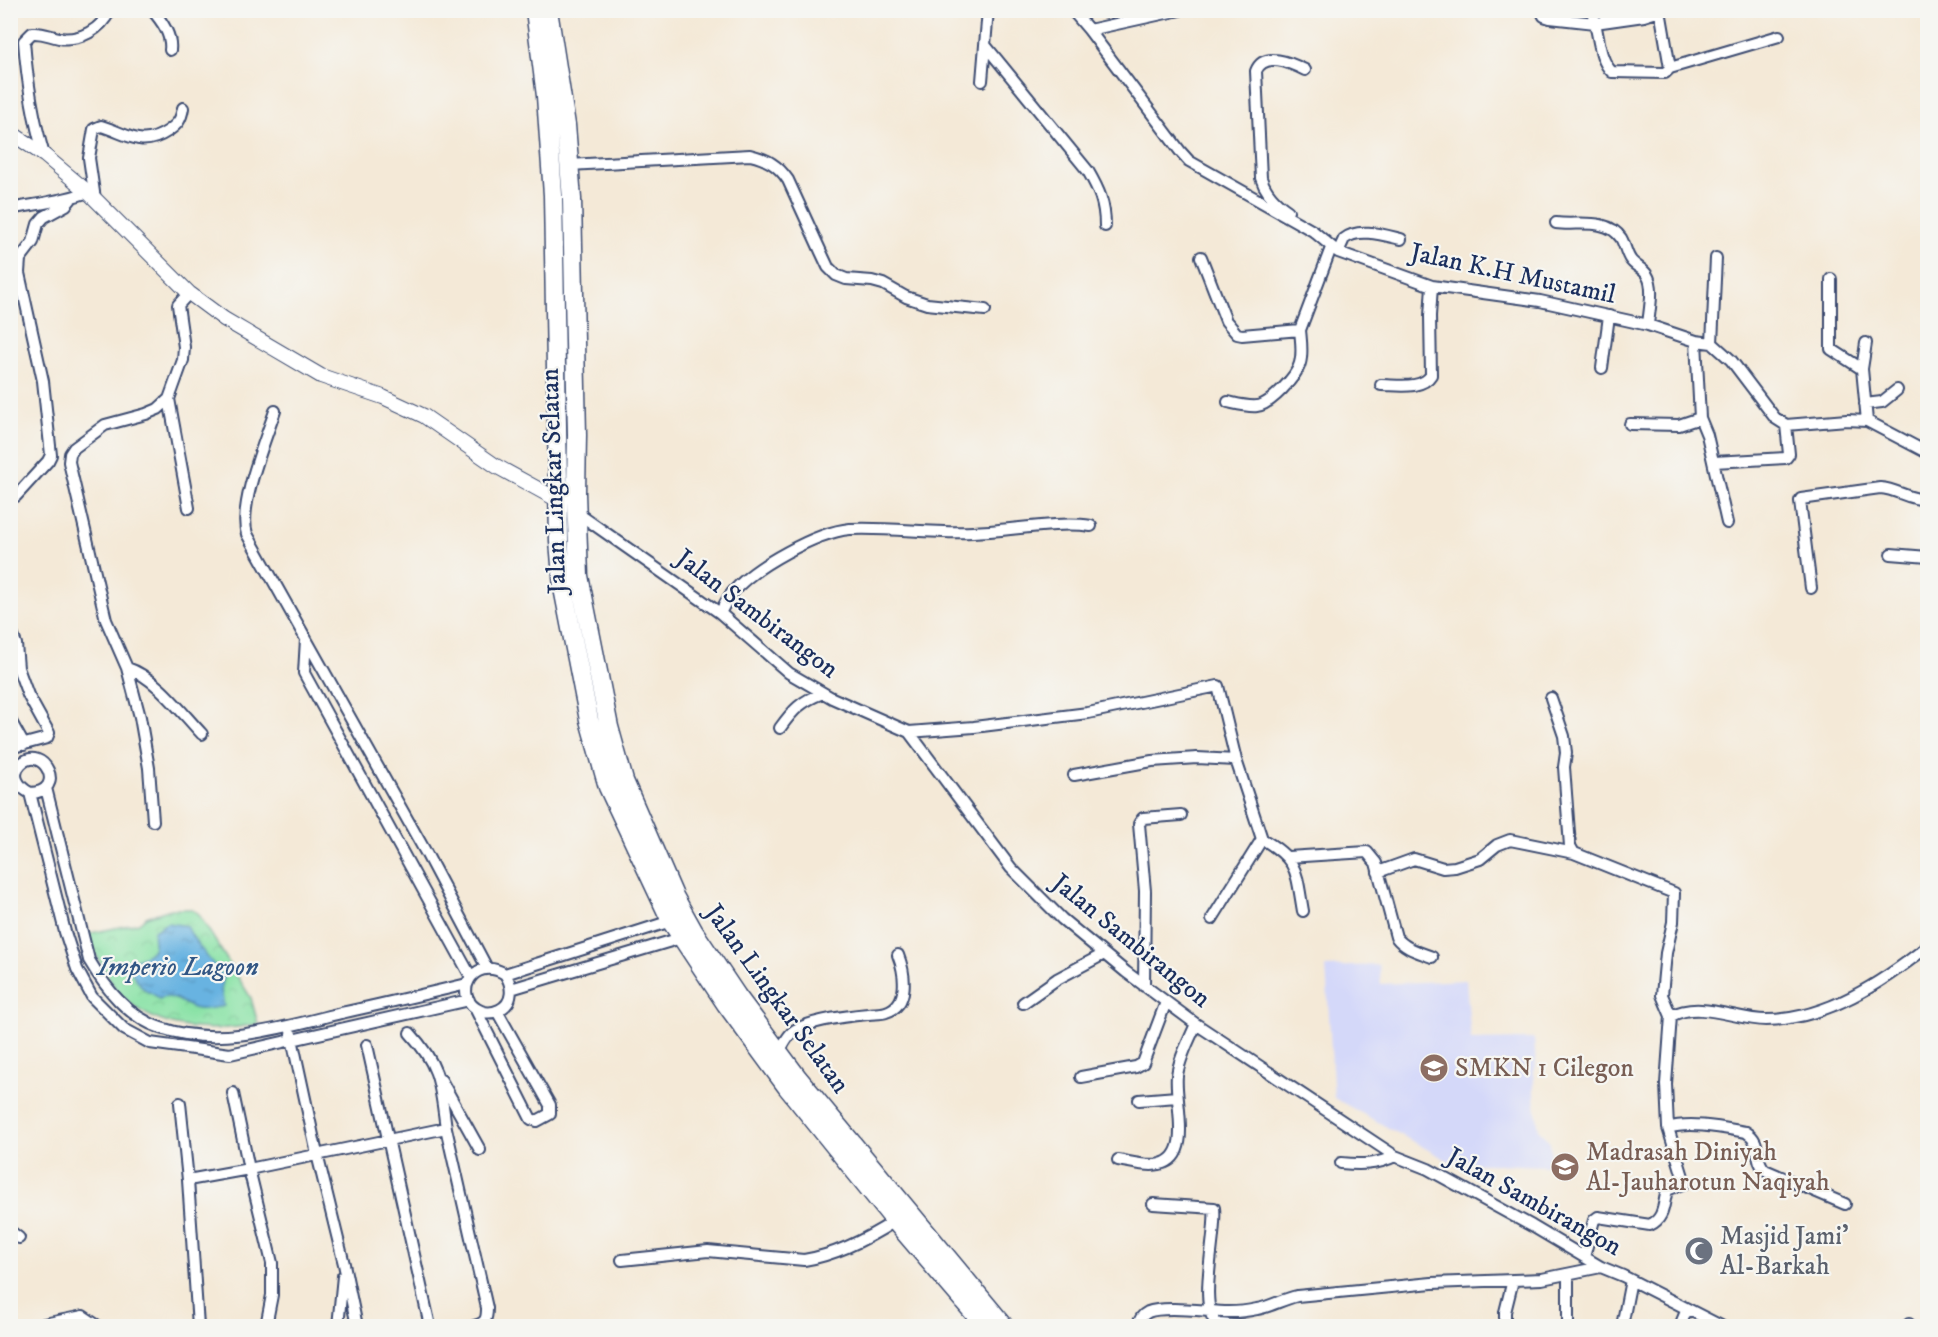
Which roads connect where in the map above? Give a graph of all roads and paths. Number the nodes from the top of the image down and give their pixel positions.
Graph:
1 (110, 10) edge
2 (152, 10) edge
3 (535, 10) edge
4 (548, 10) edge
5 (988, 10) edge
6 (1072, 10) edge
7 (1180, 10) edge
8 (1592, 10) edge
9 (1660, 11) edge
10 (1542, 13) edge
11 (1595, 23) junction
12 (1089, 30) junction
13 (1779, 36) dead end
14 (985, 45) junction
15 (170, 50) dead end
16 (1670, 68) junction
17 (1305, 70) dead end
18 (982, 81) dead end
19 (183, 108) dead end
20 (10, 132) edge
21 (44, 155) junction
22 (569, 165) junction
23 (92, 195) junction
24 (70, 199) junction
25 (10, 209) edge
26 (1556, 223) dead end
27 (1104, 226) dead end
28 (1320, 237) junction
29 (1401, 239) dead end
30 (1335, 250) junction
31 (1202, 257) dead end
32 (1716, 258) dead end
33 (1831, 279) dead end
34 (1432, 286) junction
35 (189, 293) junction
36 (985, 310) dead end
37 (1609, 316) junction
38 (1648, 325) junction
39 (1300, 330) junction
40 (1696, 341) junction
41 (1712, 343) junction
42 (1866, 343) dead end
43 (1602, 368) dead end
44 (1862, 369) junction
45 (1381, 385) dead end
46 (1897, 390) dead end
47 (556, 391) junction
48 (576, 392) junction
49 (169, 399) junction
50 (1228, 402) dead end
51 (1865, 404) junction
52 (275, 411) dead end
53 (1700, 418) junction
54 (1867, 421) junction
55 (1630, 424) dead end
56 (1786, 425) junction
57 (1928, 453) edge
58 (1714, 462) junction
59 (16, 496) dead end
60 (558, 500) junction
61 (1928, 500) edge
62 (189, 508) dead end
63 (576, 512) junction
64 (1728, 523) dead end
65 (1091, 526) dead end
66 (1891, 554) dead end
67 (1928, 556) edge
68 (1811, 588) dead end
69 (720, 613) junction
70 (10, 628) edge
71 (306, 639) junction
72 (127, 668) junction
73 (823, 693) junction
74 (1551, 698) dead end
75 (10, 720) edge
76 (780, 728) dead end
77 (909, 732) junction
78 (202, 734) dead end
79 (24, 745) junction
80 (10, 748) edge
81 (1236, 760) junction
82 (26, 761) junction
83 (10, 764) edge
84 (1074, 775) dead end
85 (13, 780) edge
86 (46, 788) junction
87 (30, 793) junction
88 (1181, 815) dead end
89 (631, 820) junction
90 (153, 821) dead end
91 (1262, 839) junction
92 (1574, 853) junction
93 (1288, 857) junction
94 (1378, 872) junction
95 (1303, 911) dead end
96 (1212, 919) dead end
97 (671, 921) junction
98 (81, 928) junction
99 (65, 932) junction
100 (634, 933) junction
101 (681, 938) junction
102 (1928, 946) edge
103 (640, 950) junction
104 (1104, 954) junction
105 (898, 955) dead end
106 (1432, 957) dead end
107 (487, 968) junction
108 (505, 974) junction
109 (469, 980) junction
110 (1144, 986) junction
111 (511, 989) junction
112 (1166, 1002) junction
113 (1023, 1003) dead end
114 (472, 1004) junction
115 (497, 1011) junction
116 (133, 1015) junction
117 (1671, 1016) junction
118 (1196, 1024) junction
119 (289, 1025) junction
120 (124, 1029) junction
121 (410, 1033) dead end
122 (293, 1041) junction
123 (367, 1045) dead end
124 (779, 1052) junction
125 (438, 1075) junction
126 (1081, 1077) dead end
127 (793, 1083) junction
128 (233, 1093) dead end
129 (1177, 1097) junction
130 (1139, 1100) dead end
131 (180, 1103) dead end
132 (446, 1128) junction
133 (1668, 1128) junction
134 (388, 1140) junction
135 (480, 1150) dead end
136 (317, 1154) junction
137 (1395, 1156) junction
138 (1118, 1160) dead end
139 (1341, 1163) dead end
140 (249, 1169) junction
141 (188, 1180) junction
142 (1153, 1204) dead end
143 (1845, 1204) dead end
144 (895, 1221) junction
145 (1584, 1257) junction
146 (622, 1260) dead end
147 (344, 1264) junction
148 (1601, 1267) junction
149 (1568, 1275) junction
150 (1512, 1280) junction
151 (1631, 1280) junction
152 (1687, 1309) junction
153 (1210, 1310) junction
154 (44, 1323) dead end
155 (98, 1326) edge
156 (198, 1326) edge
157 (266, 1326) edge
158 (338, 1326) edge
159 (357, 1326) edge
160 (430, 1326) edge
161 (474, 1326) edge
162 (985, 1326) edge
163 (1004, 1326) edge
164 (1138, 1326) edge
165 (1246, 1326) edge
166 (1505, 1326) edge
167 (1568, 1326) edge
168 (1622, 1326) edge
169 (1680, 1326) edge
170 (1721, 1326) edge

1 - 21 street
2 - 15 street
3 - 47 highway, Jalan Lingkar Selatan
4 - 22 highway, Jalan Lingkar Selatan
5 - 14 street
6 - 12 street, Jalan K.H Mustamil
7 - 12 street
8 - 11 street
9 - 11 street
9 - 16 street
10 - 11 street
11 - 16 street
12 - 28 street, Jalan K.H Mustamil
13 - 16 street
14 - 18 street
14 - 27 street
17 - 28 street
19 - 23 street
20 - 21 street
21 - 23 street
22 - 36 street
22 - 48 highway, Jalan Lingkar Selatan
23 - 24 street
23 - 35 street
24 - 25 street
24 - 59 street
26 - 38 street
28 - 30 street, Jalan K.H Mustamil
29 - 30 street
30 - 34 street, Jalan K.H Mustamil
30 - 39 street
31 - 39 street
32 - 41 street
33 - 44 street
34 - 37 street, Jalan K.H Mustamil
34 - 45 street
35 - 49 street
35 - 60 street
37 - 38 street, Jalan K.H Mustamil
37 - 43 street
38 - 40 street, Jalan K.H Mustamil
39 - 50 street
40 - 41 street, Jalan K.H Mustamil
40 - 53 street
41 - 56 street
42 - 44 street
44 - 51 street
46 - 51 street
47 - 48 highway
47 - 60 highway, Jalan Lingkar Selatan
48 - 63 highway, Jalan Lingkar Selatan
49 - 62 street
49 - 72 street
51 - 54 street
52 - 71 street
53 - 55 street
53 - 58 street
54 - 56 street
54 - 57 street
56 - 58 street
58 - 64 street
60 - 89 highway, Jalan Lingkar Selatan
61 - 68 street
63 - 69 street, Jalan Sambirangon
63 - 89 highway, Jalan Lingkar Selatan
65 - 69 street
66 - 67 street
69 - 73 street, Jalan Sambirangon
70 - 79 street
71 - 107 street
71 - 109 street
72 - 78 street
72 - 90 street
73 - 76 street
73 - 77 street, Jalan Sambirangon
74 - 92 street
75 - 79 street
77 - 81 street
77 - 104 street, Jalan Sambirangon
79 - 80 street
81 - 84 street
81 - 91 street
82 - 83 street
82 - 85 street
82 - 86 street
85 - 87 street
86 - 87 street
86 - 98 street
87 - 99 street
88 - 110 street
89 - 97 highway, Jalan Lingkar Selatan
89 - 124 highway, Jalan Lingkar Selatan
91 - 93 street
91 - 96 street
92 - 94 street
92 - 117 street
93 - 94 street
93 - 95 street
94 - 106 street
97 - 100 street
97 - 101 highway, Jalan Lingkar Selatan
98 - 99 street
98 - 116 street
99 - 120 street
100 - 103 street
100 - 108 street
101 - 103 street
101 - 127 highway, Jalan Lingkar Selatan
102 - 117 street
103 - 111 street
104 - 110 street, Jalan Sambirangon
104 - 113 street
105 - 124 street
107 - 108 street
107 - 109 street
108 - 111 street
109 - 114 street
109 - 119 street
110 - 112 street, Jalan Sambirangon
111 - 115 street
112 - 118 street, Jalan Sambirangon
112 - 126 street
114 - 115 street
114 - 115 street
114 - 122 street
116 - 119 street
116 - 120 street
117 - 133 street
118 - 129 street
118 - 137 street, Jalan Sambirangon
119 - 122 street
120 - 122 street
121 - 125 street
122 - 136 street
123 - 134 street
124 - 127 highway, Jalan Lingkar Selatan
125 - 132 street
125 - 135 street
127 - 144 highway, Jalan Lingkar Selatan
127 - 163 highway, Jalan Lingkar Selatan
128 - 140 street
129 - 130 street
129 - 138 street
131 - 141 street
132 - 134 street
132 - 161 street
133 - 143 street
133 - 145 street
134 - 136 street
134 - 160 street
136 - 140 street
136 - 147 street
137 - 139 street
137 - 145 street, Jalan Sambirangon
140 - 141 street
140 - 157 street
141 - 156 street
142 - 153 street
144 - 146 street
144 - 162 highway, Jalan Lingkar Selatan
145 - 148 street, Jalan Sambirangon
147 - 158 street
147 - 159 street
148 - 149 street
148 - 151 street, Jalan Sambirangon
149 - 150 street
149 - 167 street
150 - 153 street
150 - 166 street
151 - 152 street, Jalan Sambirangon
151 - 168 street
152 - 169 street
152 - 170 street, Jalan Sambirangon
153 - 164 street
153 - 165 street
154 - 155 street

